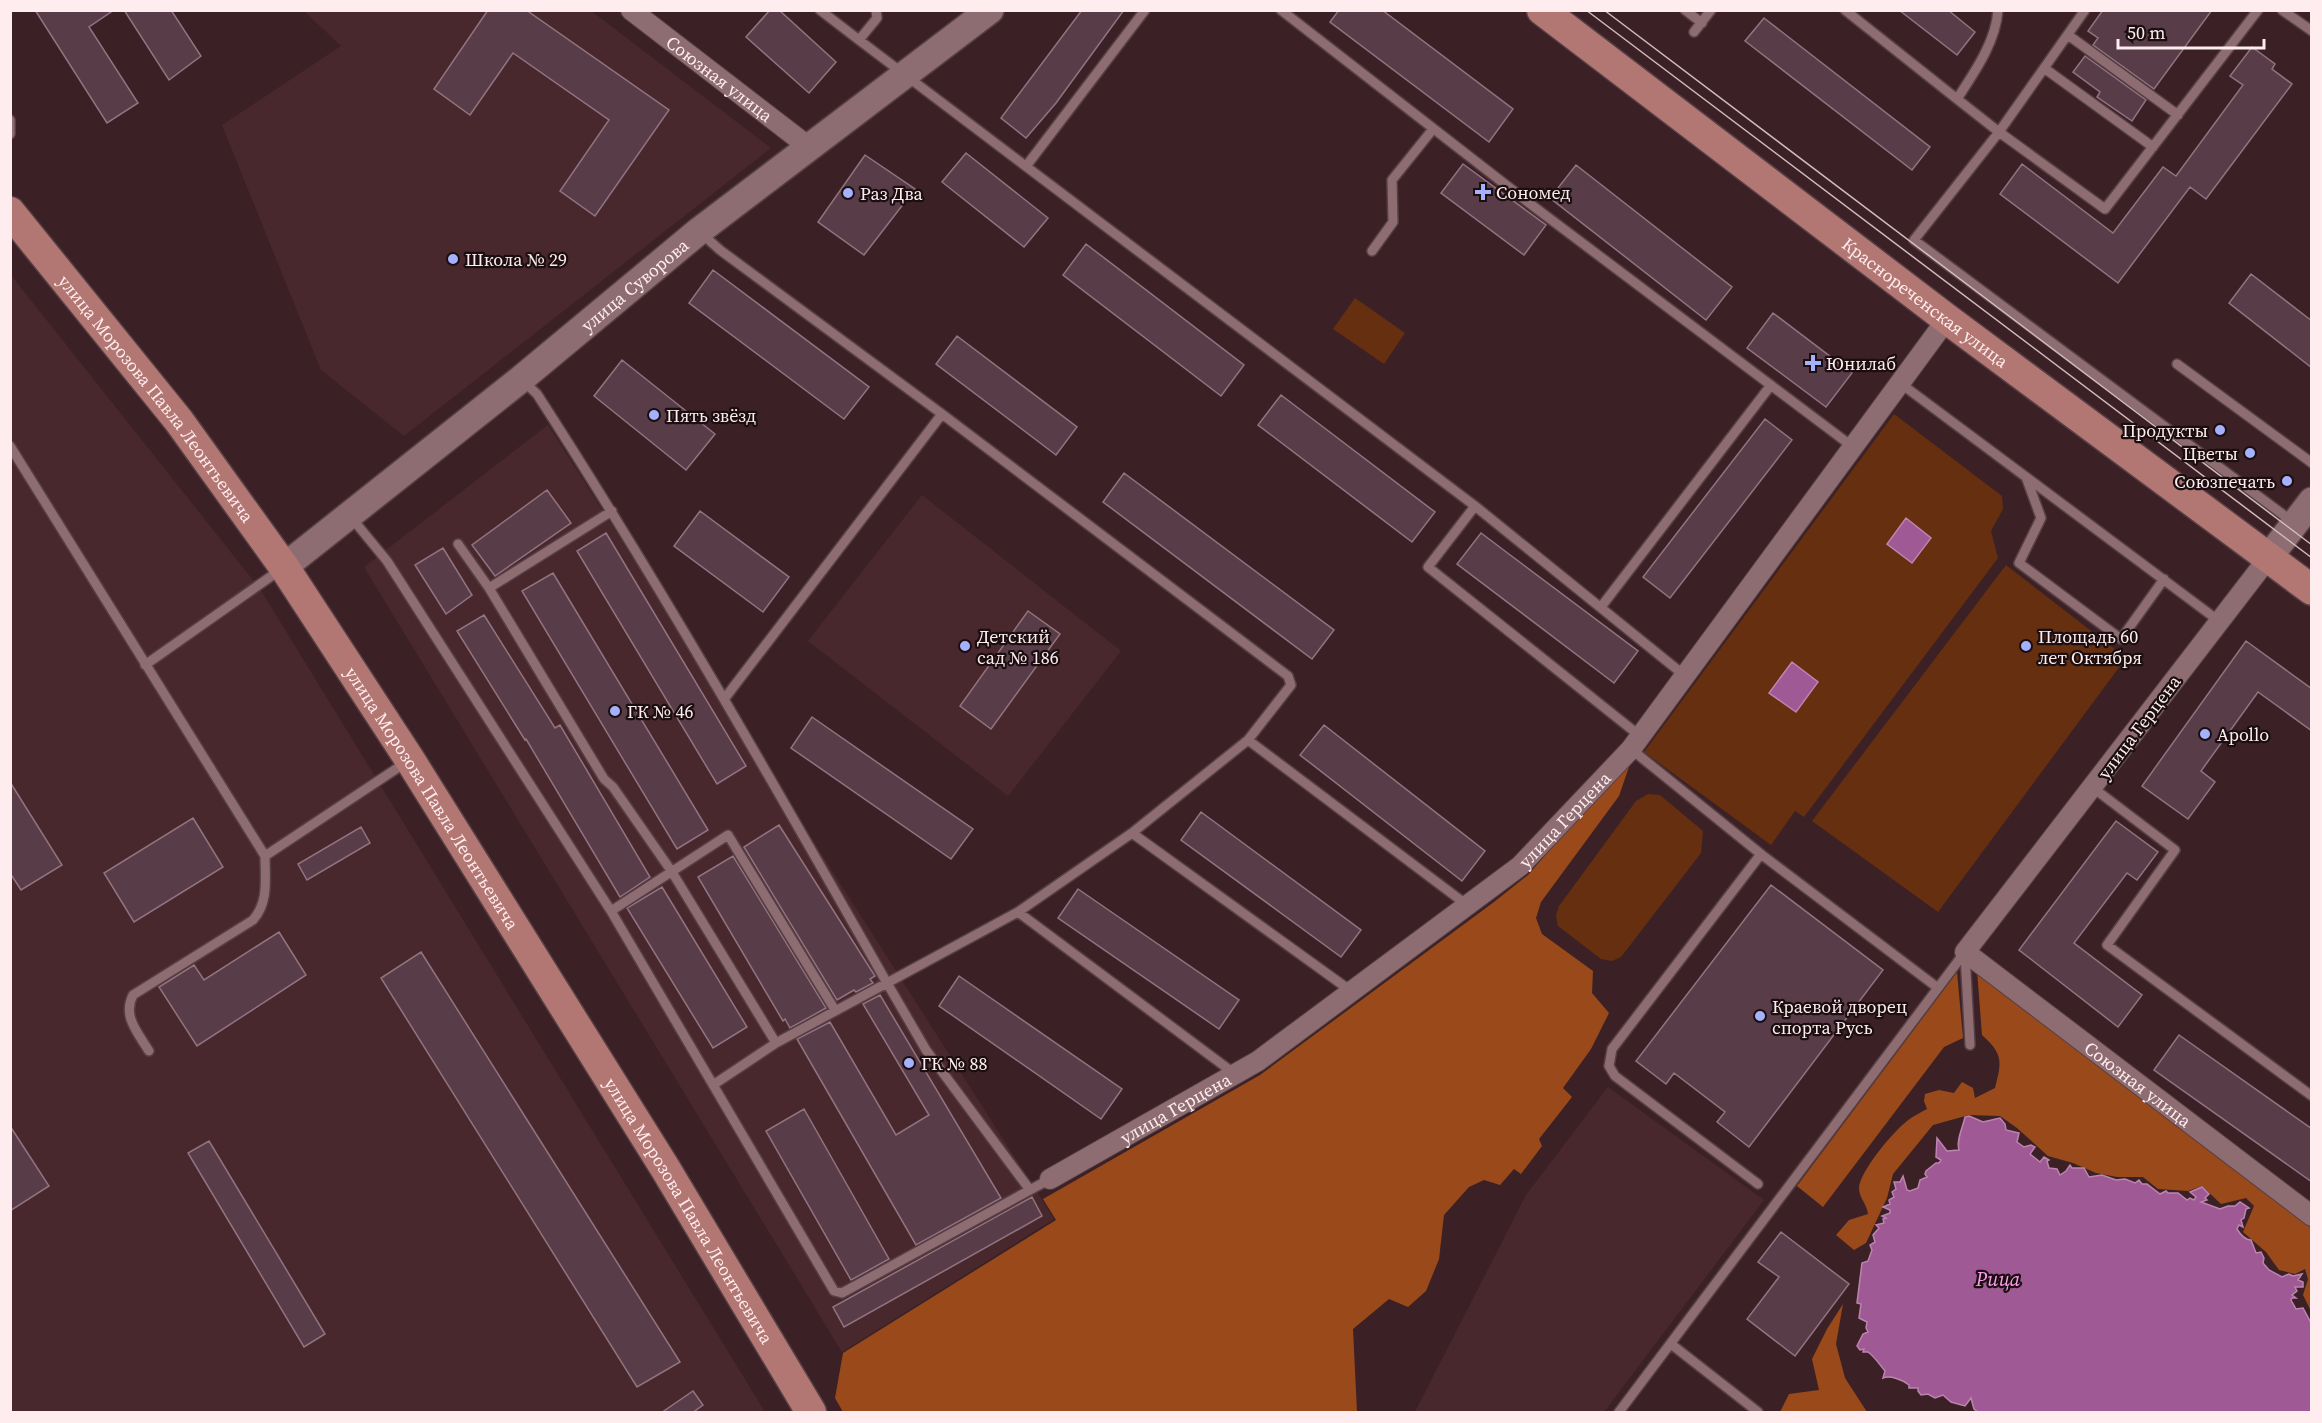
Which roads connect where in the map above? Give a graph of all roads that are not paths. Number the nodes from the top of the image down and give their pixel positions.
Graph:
1 (631, 10) edge
2 (820, 10) edge
3 (876, 10) edge
4 (990, 10) edge
5 (1145, 10) edge
6 (1281, 10) edge
7 (1542, 10) edge
8 (1685, 10) edge
9 (1711, 10) edge
10 (1845, 10) edge
11 (1998, 10) edge
12 (2085, 10) edge
13 (2258, 10) edge
14 (2282, 10) edge
15 (1702, 23) junction
16 (2312, 31) edge
17 (1694, 32) dead end
18 (2068, 36) junction
19 (860, 40) junction
20 (2044, 68) junction
21 (906, 74) junction
22 (1957, 99) junction
23 (2178, 115) junction
24 (10, 120) edge
25 (1433, 129) junction
26 (1999, 132) junction
27 (10, 134) edge
28 (808, 147) junction
29 (2153, 147) junction
30 (1027, 165) junction
31 (10, 213) edge
32 (699, 231) junction
33 (1372, 251) dead end
34 (1947, 319) junction
35 (2177, 364) dead end
36 (521, 379) junction
37 (1900, 383) junction
38 (1771, 385) junction
39 (942, 414) junction
40 (10, 446) edge
41 (1853, 447) junction
42 (2312, 463) edge
43 (2026, 477) junction
44 (2312, 501) edge
45 (1475, 506) junction
46 (612, 511) junction
47 (350, 516) junction
48 (2295, 523) junction
49 (458, 544) dead end
50 (2269, 557) junction
51 (284, 567) junction
52 (2164, 579) junction
53 (489, 588) junction
54 (2312, 590) edge
55 (1601, 607) junction
56 (2219, 621) junction
57 (145, 665) junction
58 (1684, 675) junction
59 (724, 698) junction
60 (1248, 740) junction
61 (1636, 743) junction
62 (410, 760) junction
63 (2092, 787) junction
64 (1132, 833) junction
65 (1761, 854) junction
66 (265, 856) junction
67 (672, 872) junction
68 (1467, 905) junction
69 (611, 911) junction
70 (1018, 912) junction
71 (1965, 952) junction
72 (886, 983) junction
73 (1938, 988) junction
74 (1351, 992) junction
75 (835, 1010) junction
76 (776, 1043) junction
77 (1970, 1045) dead end
78 (149, 1052) dead end
79 (1235, 1074) junction
80 (712, 1085) junction
81 (2312, 1096) edge
82 (1050, 1179) joint
83 (1758, 1184) dead end
84 (1030, 1190) junction
85 (2312, 1216) edge
86 (1671, 1344) junction
87 (811, 1413) edge
88 (1619, 1413) edge
89 (1758, 1413) edge

1 - 28 street, Союзная улица
2 - 19 lane
3 - 19 lane
4 - 21 main road, улица Суворова
5 - 30 lane
6 - 25 lane
7 - 34 main road, Краснореченская улица
8 - 15 lane
9 - 15 lane
10 - 22 lane
11 - 22 lane
12 - 18 lane
13 - 23 lane
14 - 16 lane
15 - 17 lane
18 - 20 lane
18 - 23 lane
19 - 21 lane
20 - 26 lane
20 - 29 lane
21 - 28 main road, улица Суворова
21 - 30 lane
22 - 26 lane
23 - 29 lane
24 - 27 lane
25 - 33 lane
25 - 38 lane
26 - 29 lane
26 - 48 lane
28 - 32 main road, улица Суворова
30 - 45 lane
31 - 51 main road, улица Морозова Павла Леонтьевича
32 - 36 main road, улица Суворова
32 - 39 lane
34 - 37 street, улица Герцена
34 - 50 main road, Краснореченская улица
35 - 42 lane
36 - 46 lane
36 - 47 main road, улица Суворова
37 - 41 street, улица Герцена
37 - 43 lane
38 - 41 lane
38 - 55 lane
39 - 59 lane
39 - 60 lane
40 - 57 lane
41 - 58 street, улица Герцена
43 - 52 lane
43 - 52 lane
44 - 48 main road, улица Герцена
45 - 55 lane
45 - 61 lane
46 - 53 lane
46 - 59 lane
47 - 51 main road, улица Суворова
47 - 69 lane
48 - 50 main road, улица Герцена
49 - 53 lane
50 - 54 main road, Краснореченская улица
50 - 56 street, улица Герцена
51 - 57 lane
51 - 62 main road, улица Морозова Павла Леонтьевича
52 - 56 lane
53 - 67 lane
55 - 58 lane
56 - 63 street, улица Герцена
57 - 66 lane
58 - 61 street, улица Герцена
59 - 72 lane
60 - 64 lane
60 - 68 lane
61 - 65 lane
61 - 68 street, улица Герцена
62 - 66 lane
62 - 87 main road, улица Морозова Павла Леонтьевича
63 - 71 street, улица Герцена
63 - 81 lane
64 - 70 lane
64 - 74 lane
65 - 73 lane
65 - 83 lane
66 - 78 lane
67 - 69 lane
67 - 75 lane
67 - 76 lane
68 - 74 street, улица Герцена
69 - 80 lane
70 - 72 lane
70 - 79 lane
71 - 73 lane
71 - 77 lane
71 - 85 street, Союзная улица
72 - 75 lane
72 - 84 lane
73 - 86 lane
74 - 79 street, улица Герцена
75 - 76 lane
76 - 80 lane
79 - 82 street, улица Герцена
80 - 84 lane
82 - 84 lane
86 - 88 lane
86 - 89 lane

